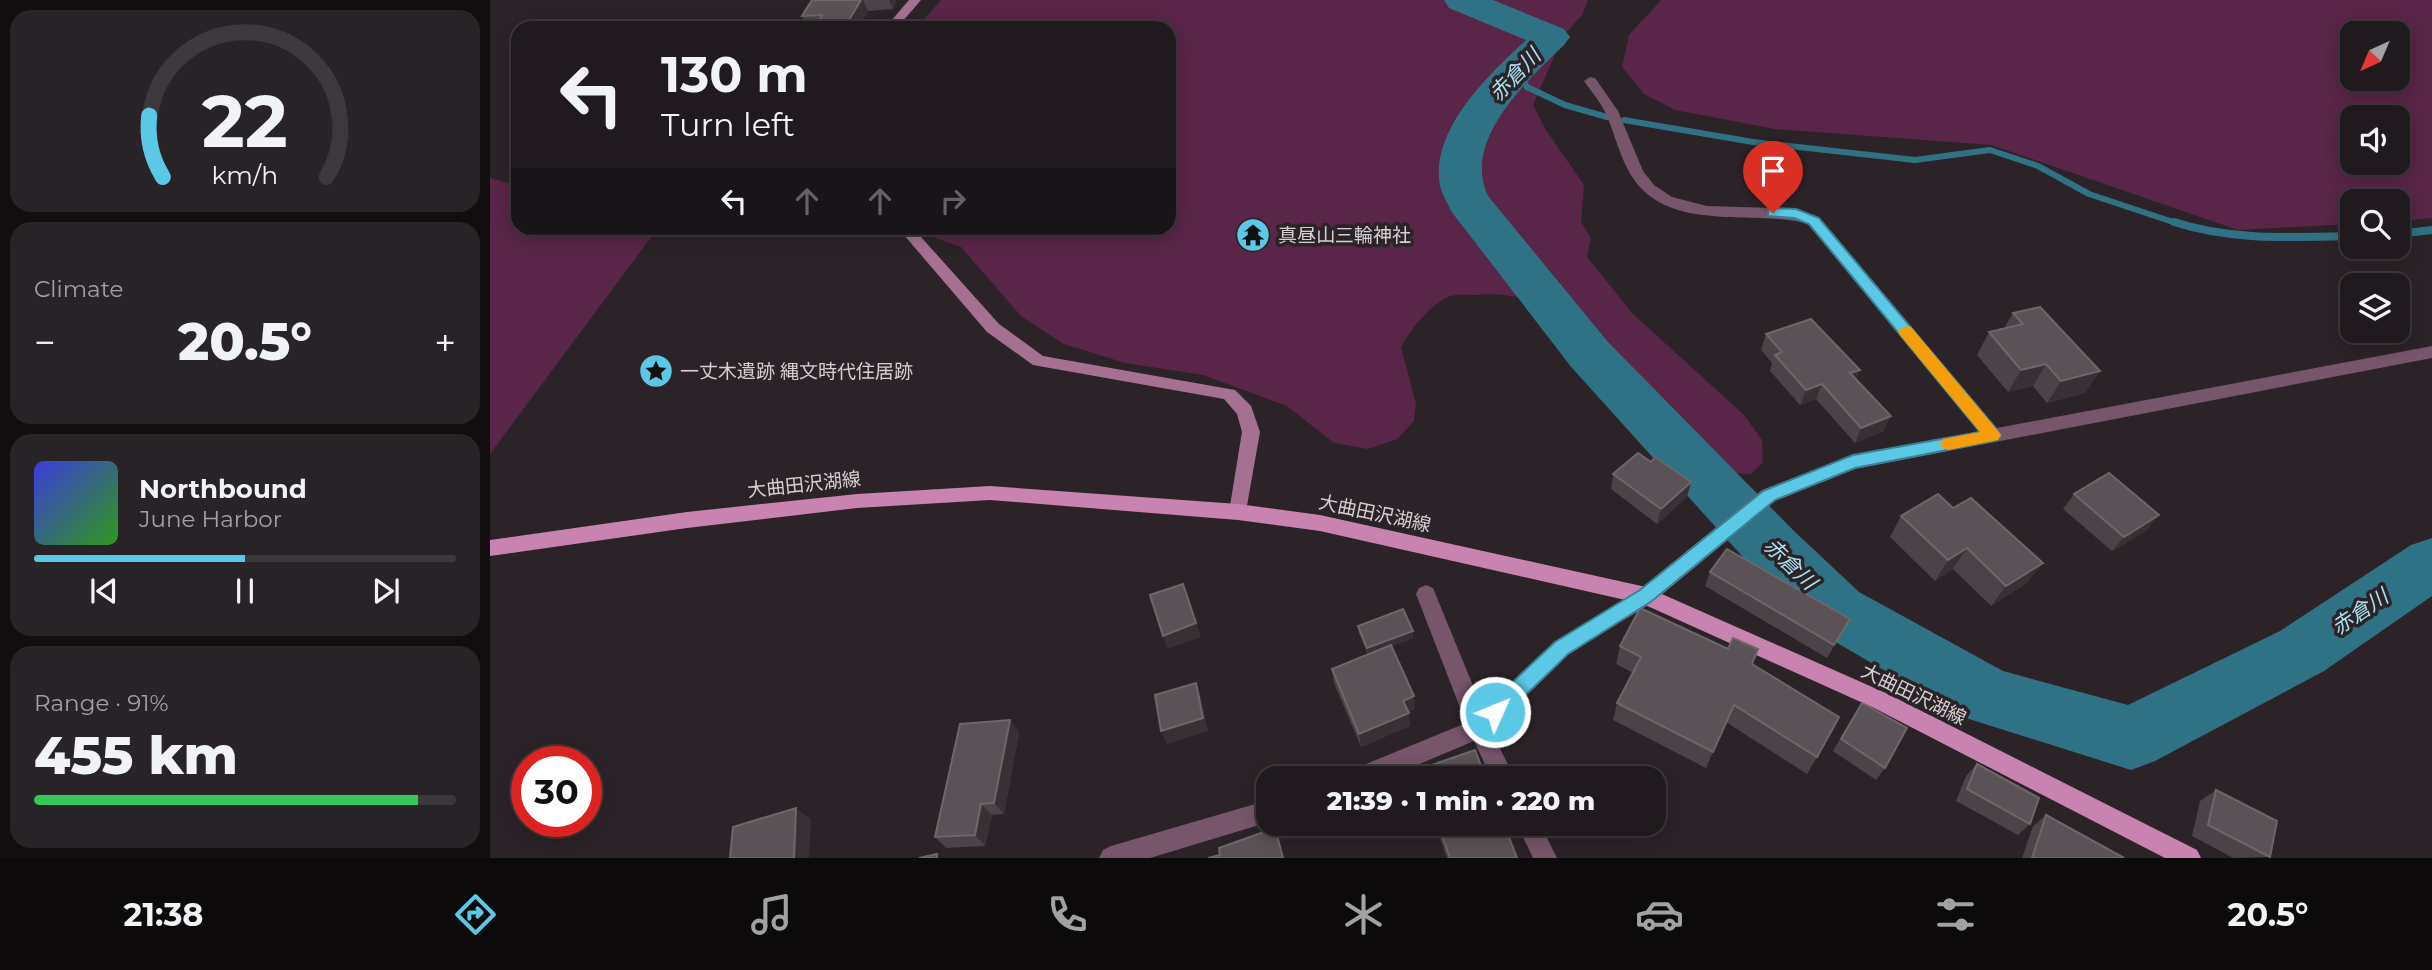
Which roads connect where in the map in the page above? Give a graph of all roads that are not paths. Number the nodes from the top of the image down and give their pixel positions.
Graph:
1 (915, 0) edge
2 (897, 21) edge
3 (1590, 81) dead end
4 (911, 235) edge
5 (2432, 352) edge
6 (1993, 435) junction
7 (1238, 512) junction
8 (490, 548) edge
9 (1426, 594) dead end
10 (1646, 596) junction
11 (1479, 728) junction
12 (1388, 766) edge
13 (1498, 766) edge
14 (1256, 815) edge
15 (1534, 836) edge
16 (1111, 858) edge
17 (1545, 858) edge
18 (2189, 858) edge

1 - 2 street
3 - 6 street
4 - 7 street
5 - 6 street
6 - 10 street
7 - 8 main road, 大曲田沢湖線
7 - 10 main road, 大曲田沢湖線
9 - 11 street
10 - 11 street
10 - 18 main road, 大曲田沢湖線
11 - 12 street
11 - 13 street
14 - 16 street
15 - 17 street

